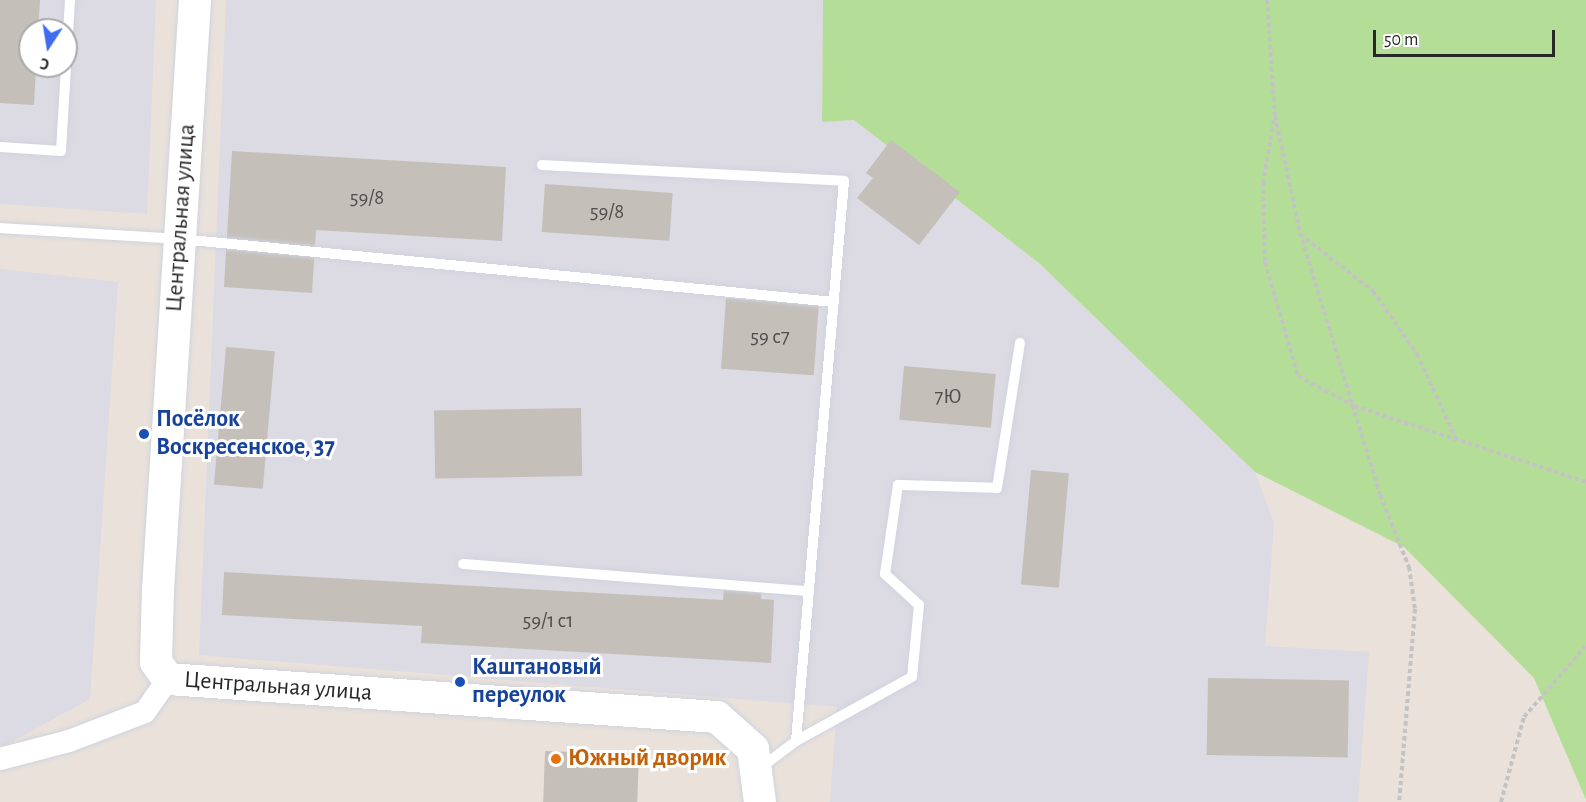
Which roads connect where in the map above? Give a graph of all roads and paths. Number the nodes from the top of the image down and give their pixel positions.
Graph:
1 (70, 0) edge
2 (195, 0) edge
3 (1267, 0) edge
4 (1275, 116) junction
5 (0, 147) edge
6 (542, 165) dead end
7 (0, 228) edge
8 (1300, 233) junction
9 (180, 239) junction
10 (834, 302) junction
11 (1020, 343) dead end
12 (1354, 406) junction
13 (1456, 439) junction
14 (1586, 482) edge
15 (463, 564) dead end
16 (809, 591) junction
17 (1586, 646) edge
18 (168, 679) junction
19 (796, 741) junction
20 (0, 759) edge
21 (759, 769) junction
22 (760, 802) edge
23 (1399, 802) edge
24 (1501, 802) edge

1 - 5 lane
2 - 9 main road, Центральная улица
3 - 4 path
4 - 8 path
4 - 12 path
6 - 10 lane
7 - 9 lane
8 - 12 path
8 - 13 path
9 - 10 lane
9 - 18 main road, Центральная улица
10 - 16 lane
11 - 19 lane
12 - 13 path
12 - 23 path
13 - 14 path
15 - 16 lane
16 - 19 lane
17 - 24 path
18 - 20 street
18 - 21 main road, Центральная улица
19 - 21 lane
21 - 22 main road, Центральная улица

